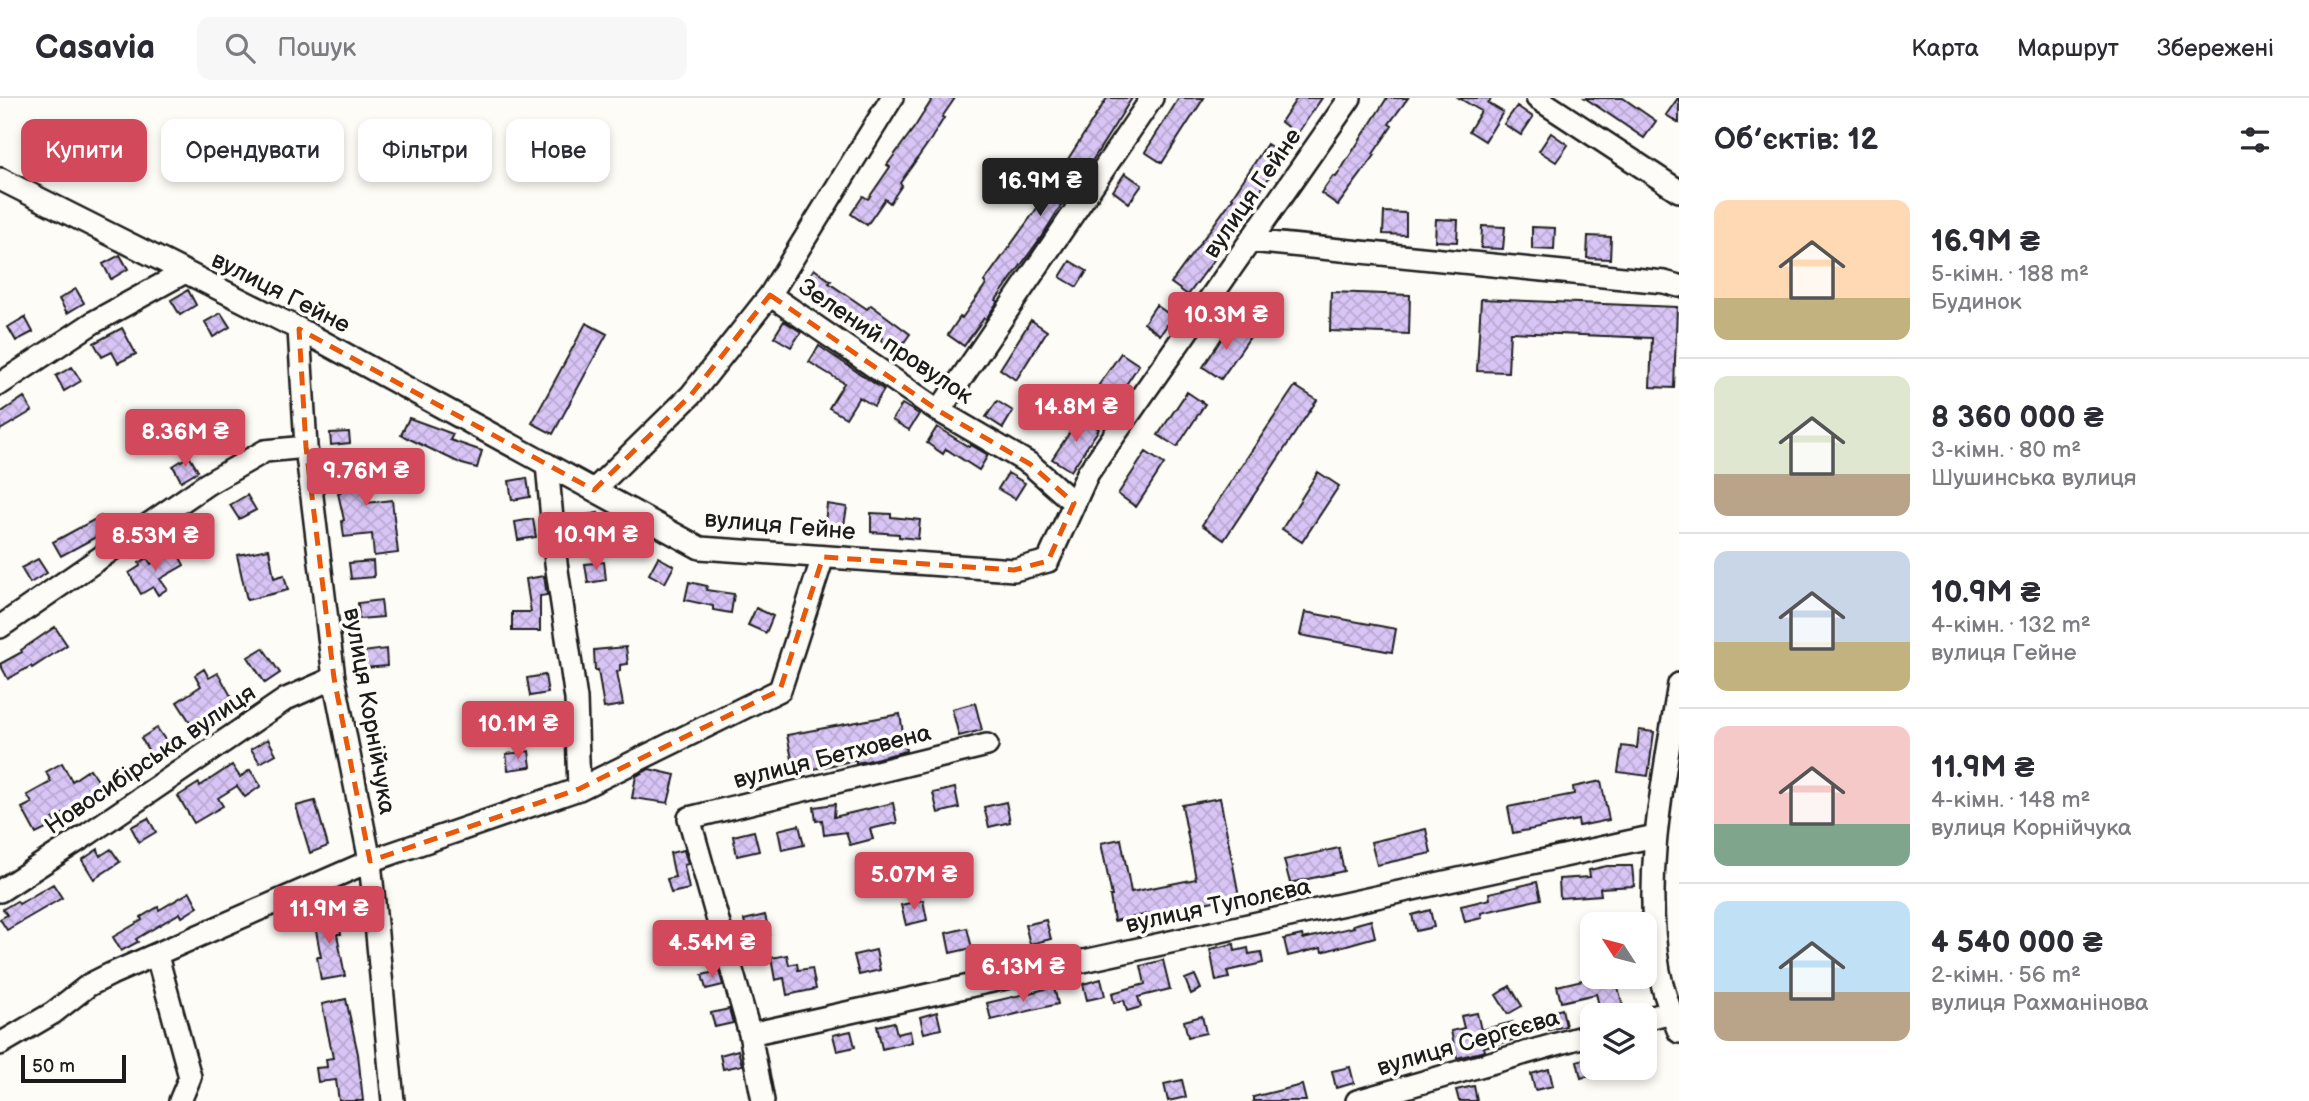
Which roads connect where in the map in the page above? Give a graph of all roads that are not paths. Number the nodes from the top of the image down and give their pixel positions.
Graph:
1 (892, 98) edge
2 (1152, 98) edge
3 (1350, 98) edge
4 (1542, 99) edge
5 (0, 178) edge
6 (1679, 191) edge
7 (1250, 241) junction
8 (185, 272) junction
9 (1679, 286) edge
10 (770, 295) junction
11 (299, 329) junction
12 (359, 362) junction
13 (301, 380) junction
14 (0, 384) edge
15 (939, 411) junction
16 (306, 447) junction
17 (547, 464) junction
18 (594, 490) junction
19 (1074, 503) junction
20 (823, 556) junction
21 (0, 626) edge
22 (334, 678) junction
23 (1679, 684) edge
24 (987, 745) dead end
25 (579, 789) junction
26 (1655, 836) junction
27 (370, 861) junction
28 (0, 891) edge
29 (157, 956) junction
30 (1671, 1012) junction
31 (1657, 1016) edge
32 (1679, 1032) edge
33 (750, 1034) junction
34 (1580, 1037) edge
35 (0, 1044) edge
36 (180, 1101) edge
37 (393, 1101) edge
38 (764, 1101) edge
39 (1357, 1101) edge

1 - 10 street
2 - 15 street
3 - 7 street, вулиця Гейне
4 - 6 street
5 - 8 street, вулиця Гейне
7 - 9 street
7 - 19 street, вулиця Гейне
8 - 11 street, вулиця Гейне
8 - 14 street
10 - 15 street, Зелений провулок
10 - 18 street
11 - 12 street, вулиця Гейне
11 - 13 street, вулиця Корнійчука
12 - 13 street
12 - 17 street, вулиця Гейне
13 - 16 street, вулиця Корнійчука
15 - 19 street, Зелений провулок
16 - 21 street
16 - 22 street, вулиця Корнійчука
17 - 18 street, вулиця Гейне
17 - 25 street
18 - 20 street, вулиця Гейне
19 - 20 street, вулиця Гейне
20 - 25 street
22 - 27 street, вулиця Корнійчука
22 - 28 street, Новосибірська вулиця
23 - 26 street
24 - 33 street, вулиця Бетховена
25 - 27 street
26 - 30 street
26 - 33 street, вулиця Туполєва
27 - 29 street
27 - 37 street, вулиця Корнійчука
29 - 35 street
29 - 36 street
30 - 31 street
30 - 32 street
33 - 38 street
34 - 39 street, вулиця Сергєєва

